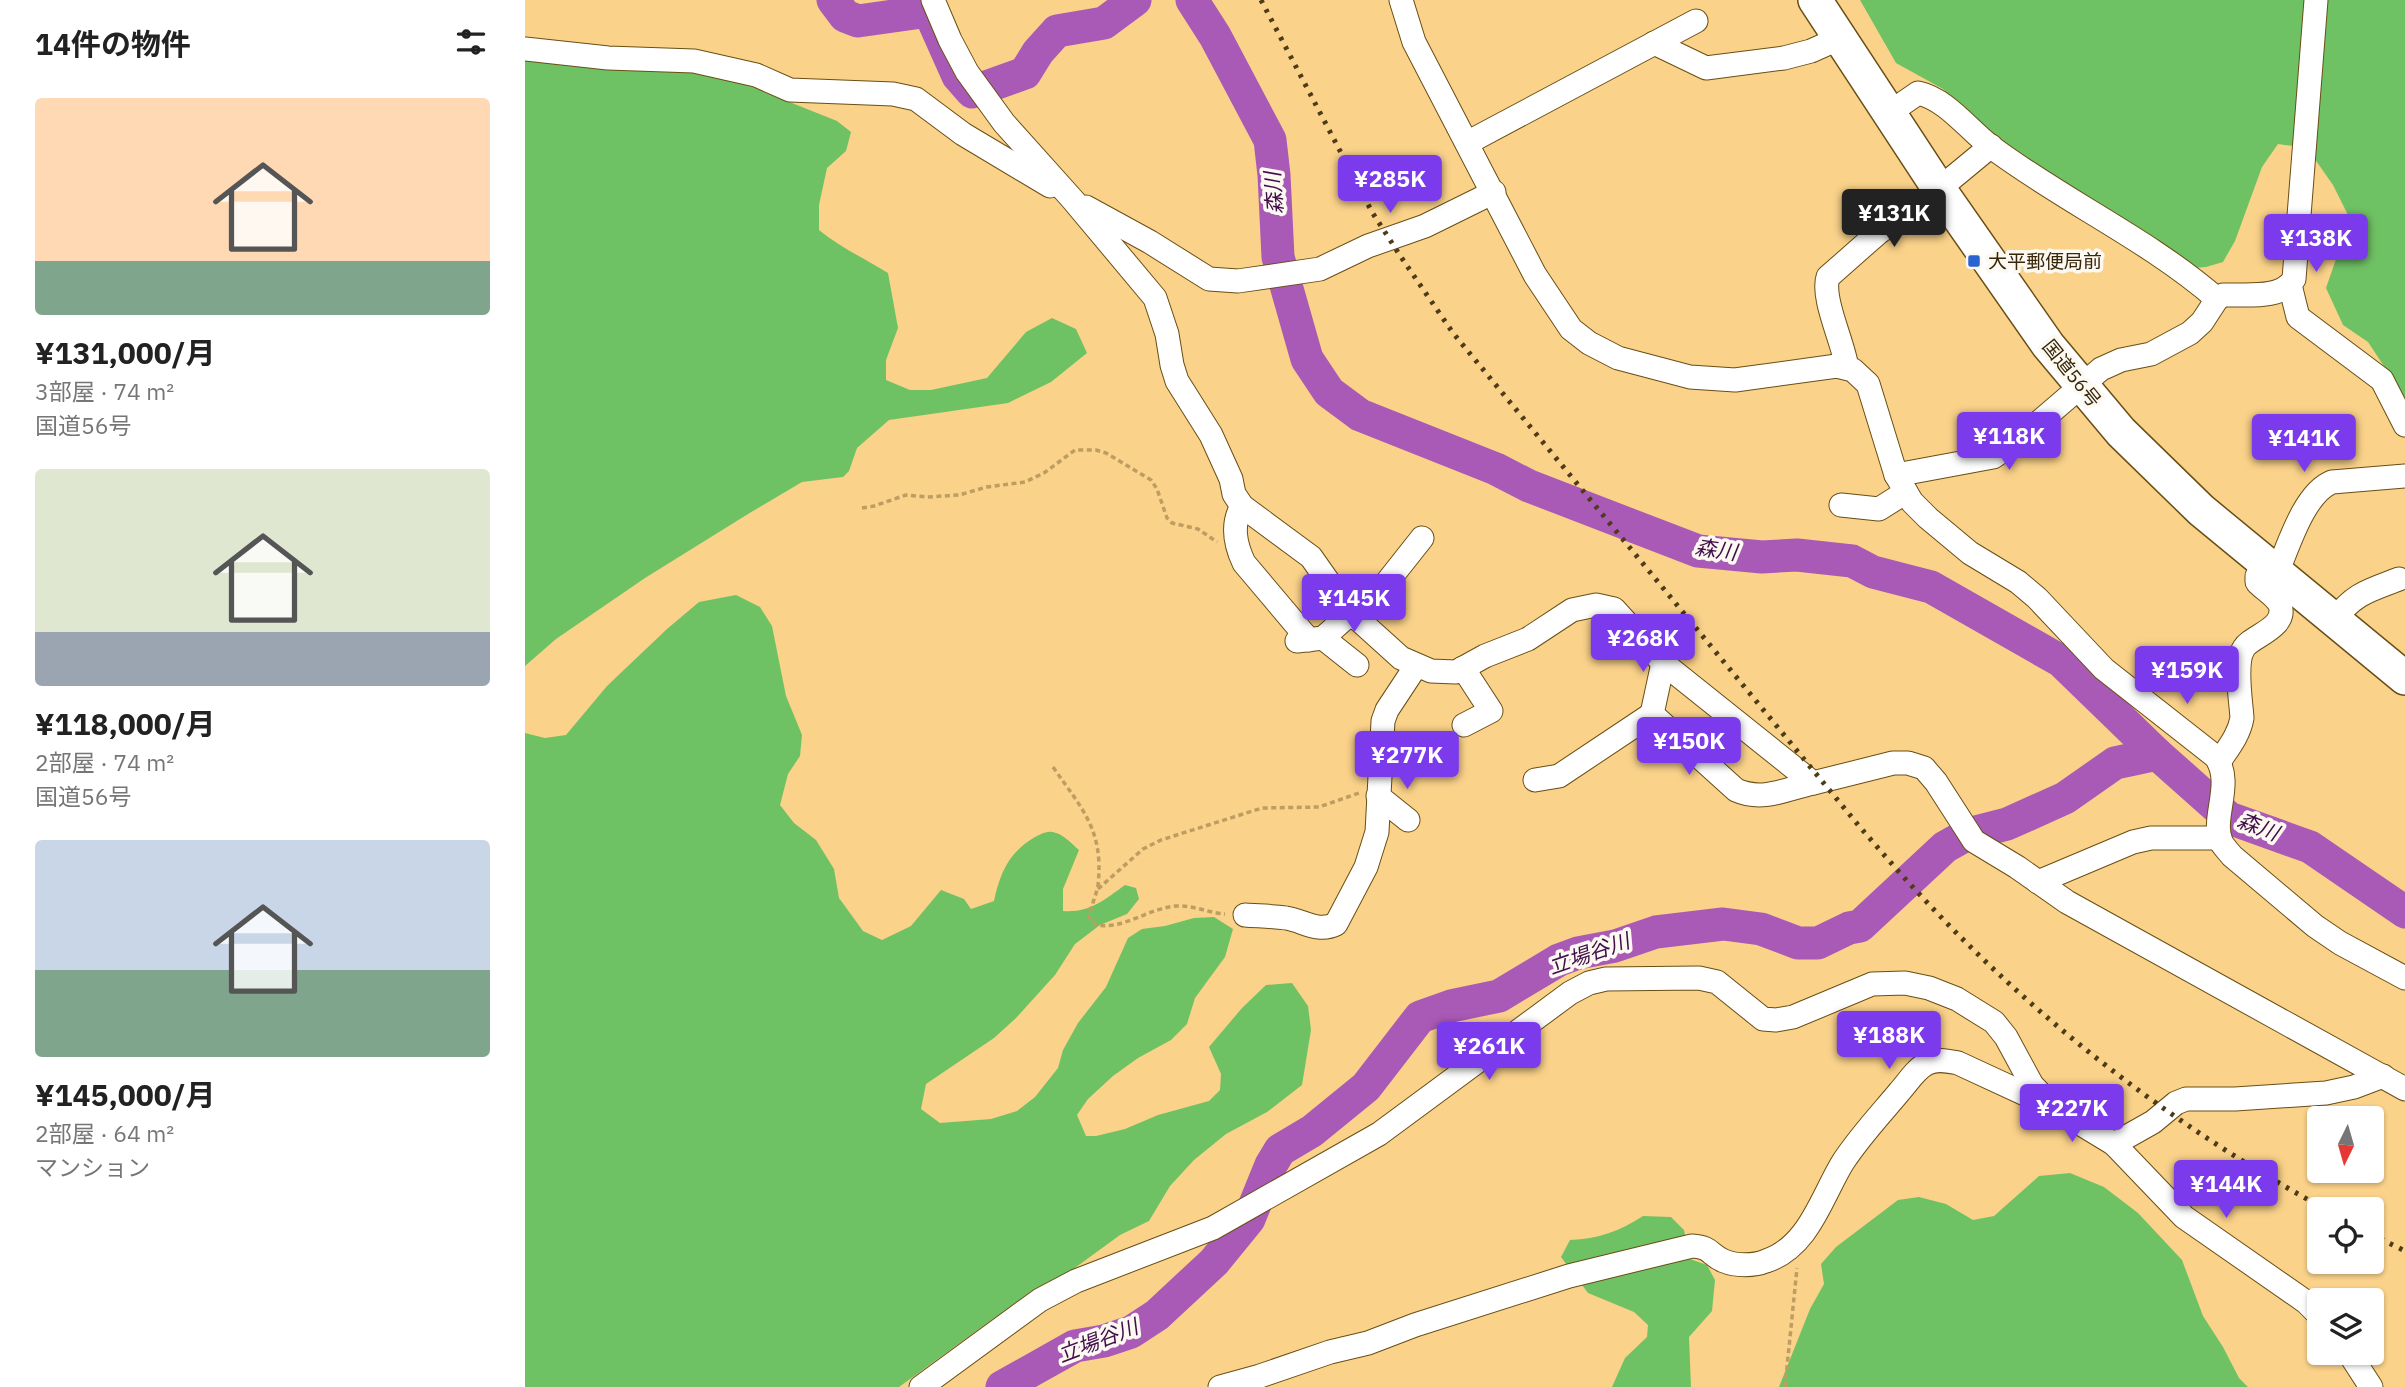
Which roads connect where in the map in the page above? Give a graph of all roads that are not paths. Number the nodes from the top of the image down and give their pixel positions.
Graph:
1 (933, 0) edge
2 (1401, 0) edge
3 (1815, 0) edge
4 (2316, 0) edge
5 (1696, 21) dead end
6 (1840, 38) junction
7 (1654, 43) junction
8 (525, 49) edge
9 (1889, 113) junction
10 (1467, 143) junction
11 (1991, 146) junction
12 (1939, 189) junction
13 (1494, 192) junction
14 (1073, 200) junction
15 (2290, 285) junction
16 (2217, 299) junction
17 (1847, 368) junction
18 (2081, 385) junction
19 (2405, 425) edge
20 (2405, 476) edge
21 (1901, 483) junction
22 (1841, 505) dead end
23 (1242, 506) junction
24 (1422, 538) dead end
25 (2271, 569) junction
26 (2399, 579) dead end
27 (1354, 616) junction
28 (2334, 620) junction
29 (1308, 640) junction
30 (1663, 663) junction
31 (1357, 665) dead end
32 (1416, 666) junction
33 (1463, 668) junction
34 (2405, 678) edge
35 (1652, 714) junction
36 (1464, 725) dead end
37 (2219, 762) junction
38 (1535, 780) dead end
39 (1813, 783) junction
40 (1378, 796) junction
41 (1408, 820) dead end
42 (2220, 838) junction
43 (2038, 882) junction
44 (1245, 915) road end
45 (2405, 978) edge
46 (2383, 1076) junction
47 (2405, 1089) edge
48 (2053, 1107) junction
49 (2114, 1144) junction
50 (2307, 1303) edge
51 (2357, 1365) edge
52 (921, 1387) edge
53 (1220, 1387) edge
54 (2371, 1387) edge

1 - 14 street
2 - 10 street
3 - 6 highway, 国道56号
4 - 15 street
5 - 7 street
6 - 7 street
6 - 9 highway, 国道56号
7 - 10 street
8 - 14 street
9 - 11 street
9 - 12 highway, 国道56号
10 - 13 street
11 - 12 street
11 - 16 street
12 - 17 street
12 - 18 highway, 国道56号
13 - 14 street
13 - 17 street
14 - 23 street
15 - 16 street
15 - 19 street
16 - 18 street
17 - 21 street
18 - 21 street
18 - 25 highway, 国道56号
20 - 25 street
21 - 22 street
21 - 37 street
23 - 27 street
23 - 29 street
24 - 27 street
25 - 28 highway, 国道56号
25 - 37 street
26 - 28 street
27 - 29 street
27 - 32 street
28 - 34 highway, 国道56号
29 - 31 street
30 - 33 street
30 - 35 street
30 - 39 street
32 - 33 street
32 - 40 street
33 - 36 street
35 - 38 street
35 - 39 street
37 - 42 street
39 - 43 street
40 - 41 street
40 - 44 street
42 - 43 street
42 - 45 street
43 - 46 street
46 - 47 street
46 - 49 street
48 - 49 street
48 - 52 street
48 - 53 street
49 - 50 street
51 - 54 street

